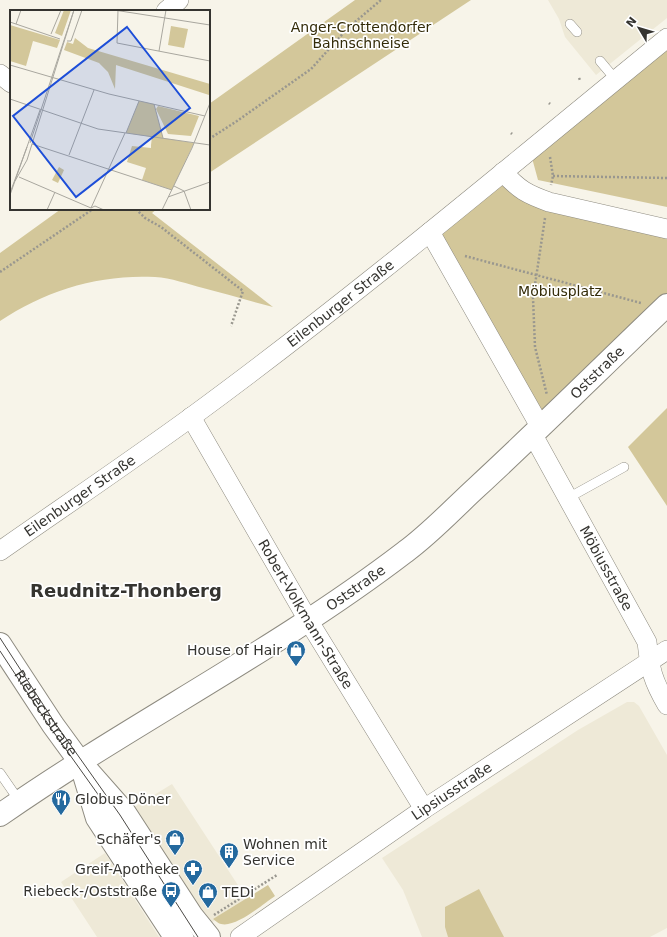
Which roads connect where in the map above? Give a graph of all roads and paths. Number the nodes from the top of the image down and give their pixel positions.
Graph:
1 (179, 0) edge
2 (381, 0) edge
3 (167, 10) edge
4 (570, 24) dead end
5 (577, 32) dead end
6 (667, 38) edge
7 (600, 61) dead end
8 (0, 74) edge
9 (616, 80) junction
10 (10, 82) edge
11 (547, 136) junction
12 (210, 138) edge
13 (503, 172) junction
14 (553, 176) junction
15 (667, 178) edge
16 (550, 190) dead end
17 (92, 210) edge
18 (137, 210) edge
19 (546, 214) dead end
20 (667, 230) edge
21 (430, 232) junction
22 (462, 255) dead end
23 (0, 272) edge
24 (536, 276) junction
25 (638, 302) dead end
26 (667, 305) edge
27 (231, 326) dead end
28 (540, 368) dead end
29 (191, 417) junction
30 (537, 432) junction
31 (624, 467) dead end
32 (568, 498) junction
33 (0, 552) edge
34 (308, 620) junction
35 (0, 644) edge
36 (667, 650) edge
37 (649, 662) junction
38 (667, 705) edge
39 (80, 762) junction
40 (0, 772) edge
41 (20, 802) junction
42 (424, 809) junction
43 (0, 816) edge
44 (277, 875) dead end
45 (198, 930) edge
46 (175, 937) edge
47 (240, 937) edge

1 - 3 street
2 - 12 path
4 - 5 lane
6 - 9 street, Eilenburger Straße
7 - 9 lane
8 - 10 street
9 - 11 street, Eilenburger Straße
11 - 13 street, Eilenburger Straße
11 - 14 path
13 - 20 street
13 - 21 street, Eilenburger Straße
14 - 15 path
14 - 16 path
17 - 23 path
18 - 27 path
19 - 24 path
21 - 29 street, Eilenburger Straße
21 - 30 street
22 - 24 path
24 - 25 path
24 - 28 path
26 - 30 street, Oststraße
29 - 33 street, Eilenburger Straße
29 - 34 street, Robert-Volkmann-Straße
30 - 32 street, Möbiusstraße
30 - 34 street, Oststraße
31 - 32 lane
32 - 37 street, Möbiusstraße
34 - 39 street, Oststraße
34 - 42 street, Robert-Volkmann-Straße
35 - 39 street, Riebeckstraße
36 - 37 street, Lipsiusstraße
37 - 38 street, Möbiusstraße
37 - 42 street, Lipsiusstraße
39 - 41 street, Oststraße
39 - 45 street, Riebeckstraße
39 - 46 street, Riebeckstraße
40 - 41 lane
41 - 43 street, Oststraße
42 - 47 street, Lipsiusstraße
44 - 45 path

